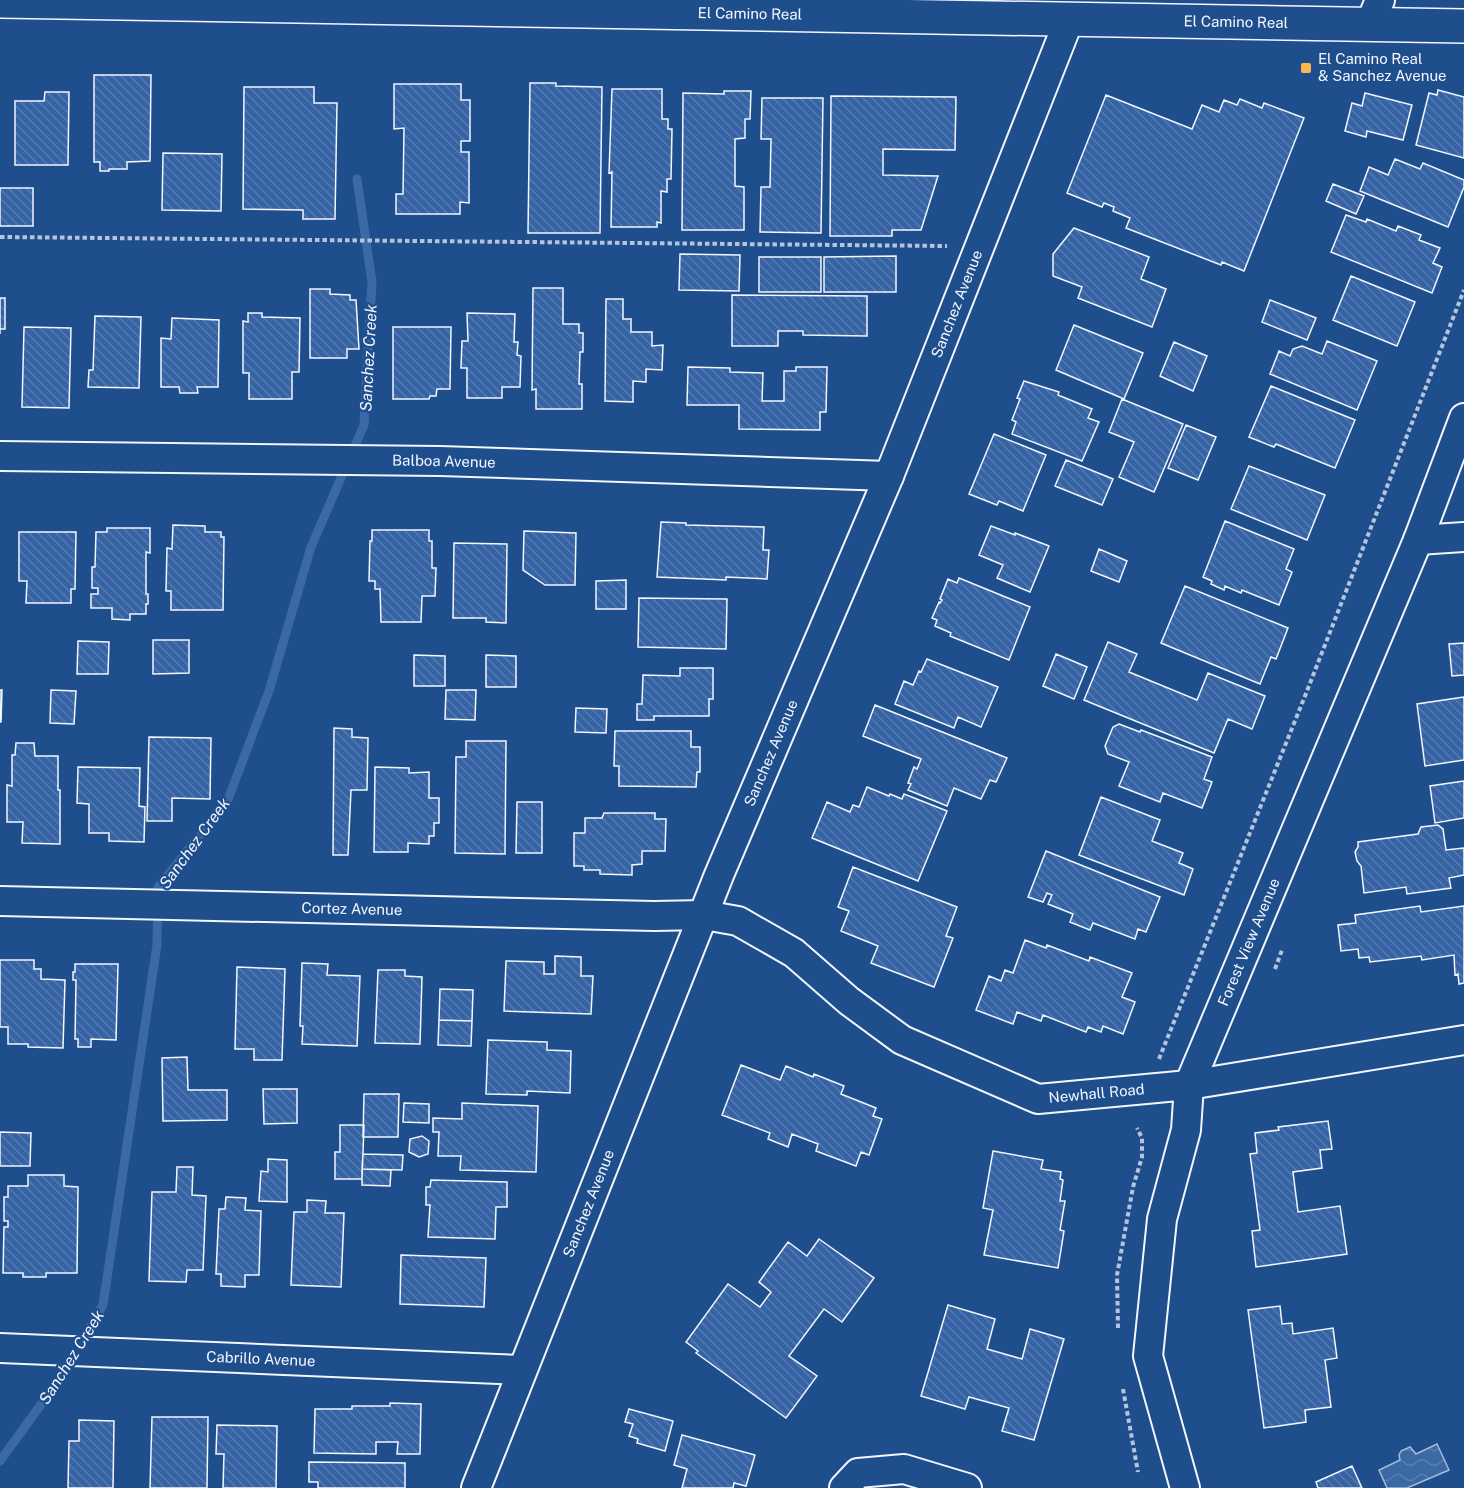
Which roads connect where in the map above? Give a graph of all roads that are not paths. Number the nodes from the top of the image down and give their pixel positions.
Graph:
1 (0, 1) edge
2 (834, 8) edge
3 (1375, 12) edge
4 (1069, 20) junction
5 (1464, 26) edge
6 (1464, 418) edge
7 (0, 456) edge
8 (889, 476) junction
9 (1464, 537) edge
10 (1418, 540) junction
11 (0, 902) edge
12 (704, 915) junction
13 (1464, 1040) edge
14 (1189, 1085) junction
15 (0, 1348) edge
16 (522, 1370) junction
17 (476, 1488) edge
18 (844, 1488) edge
19 (967, 1488) edge
20 (1185, 1488) edge

1 - 2 main road, El Camino Real
2 - 4 main road, El Camino Real
3 - 4 main road, El Camino Real
3 - 5 main road, El Camino Real
4 - 8 street, Sanchez Avenue
6 - 10 street, Forest View Avenue
7 - 8 street, Balboa Avenue
8 - 12 street, Sanchez Avenue
9 - 10 street
10 - 14 street, Forest View Avenue
11 - 12 street, Cortez Avenue
12 - 14 street, Newhall Road
12 - 16 street, Sanchez Avenue
13 - 14 street, Newhall Road
14 - 20 street, Forest View Avenue
15 - 16 street, Cabrillo Avenue
16 - 17 street, Sanchez Avenue
18 - 19 street

